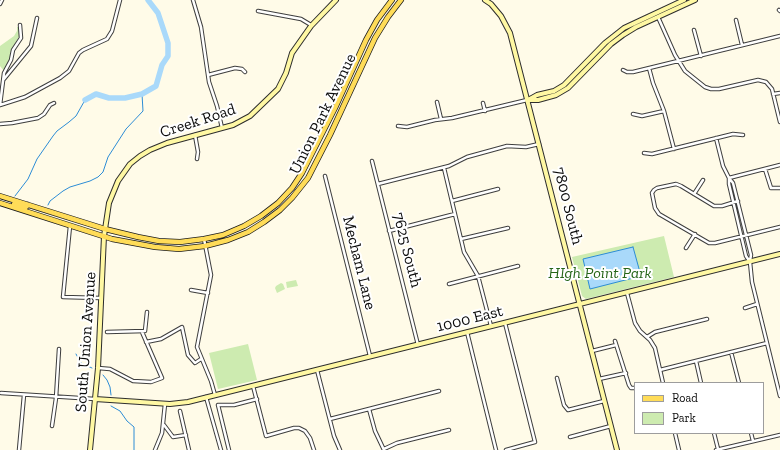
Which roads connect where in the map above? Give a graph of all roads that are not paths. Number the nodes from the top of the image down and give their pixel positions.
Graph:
1 (2, 0) edge
2 (120, 0) edge
3 (193, 0) edge
4 (336, 0) edge
5 (392, 0) edge
6 (401, 0) edge
7 (486, 0) edge
8 (684, 0) edge
9 (695, 0) edge
10 (0, 4) edge
11 (258, 11) dead end
12 (657, 15) junction
13 (37, 18) dead end
14 (736, 20) dead end
15 (20, 25) dead end
16 (311, 26) junction
17 (694, 30) dead end
18 (780, 36) edge
19 (742, 45) junction
20 (701, 56) junction
21 (678, 61) junction
22 (649, 68) junction
23 (623, 70) dead end
24 (245, 72) dead end
25 (208, 75) junction
26 (4, 80) junction
27 (780, 93) edge
28 (773, 94) junction
29 (528, 100) junction
30 (437, 102) dead end
31 (54, 103) dead end
32 (483, 103) dead end
33 (0, 105) edge
34 (485, 110) junction
35 (664, 111) junction
36 (633, 114) dead end
37 (441, 119) junction
38 (780, 122) edge
39 (0, 124) edge
40 (398, 126) dead end
41 (222, 128) junction
42 (195, 135) junction
43 (743, 135) dead end
44 (716, 138) junction
45 (539, 144) junction
46 (674, 149) junction
47 (644, 153) dead end
48 (197, 159) dead end
49 (372, 161) dead end
50 (780, 165) edge
51 (444, 168) junction
52 (765, 169) junction
53 (325, 176) dead end
54 (729, 178) junction
55 (703, 180) dead end
56 (378, 184) junction
57 (780, 188) edge
58 (498, 189) dead end
59 (694, 194) junction
60 (0, 196) edge
61 (452, 201) junction
62 (738, 201) junction
63 (733, 202) junction
64 (0, 203) edge
65 (28, 205) junction
66 (8, 206) junction
67 (455, 214) junction
68 (70, 225) junction
69 (780, 227) edge
70 (508, 228) dead end
71 (105, 230) junction
72 (389, 231) junction
73 (695, 234) junction
74 (104, 236) junction
75 (742, 236) junction
76 (746, 236) junction
77 (462, 239) junction
78 (204, 240) junction
79 (205, 246) junction
80 (686, 248) dead end
81 (780, 254) edge
82 (750, 262) junction
83 (518, 266) dead end
84 (478, 276) junction
85 (449, 284) dead end
86 (191, 290) dead end
87 (208, 293) junction
88 (627, 293) junction
89 (100, 298) junction
90 (580, 304) junction
91 (757, 304) junction
92 (745, 308) dead end
93 (146, 312) dead end
94 (707, 319) dead end
95 (505, 323) junction
96 (491, 327) junction
97 (107, 332) dead end
98 (142, 332) junction
99 (467, 332) junction
100 (647, 337) junction
101 (616, 341) dead end
102 (146, 342) junction
103 (767, 343) junction
104 (418, 344) junction
105 (616, 345) junction
106 (60, 349) dead end
107 (592, 351) junction
108 (731, 352) junction
109 (370, 356) junction
110 (201, 359) junction
111 (696, 361) junction
112 (98, 368) junction
113 (317, 370) junction
114 (660, 370) junction
115 (626, 373) junction
116 (556, 378) dead end
117 (599, 380) junction
118 (663, 382) edge
119 (701, 382) edge
120 (739, 382) edge
121 (253, 386) junction
122 (634, 388) edge
123 (439, 391) dead end
124 (1, 393) dead end
125 (24, 395) junction
126 (215, 395) junction
127 (780, 396) edge
128 (56, 398) junction
129 (206, 398) junction
130 (257, 399) junction
131 (95, 400) junction
132 (604, 401) junction
133 (165, 403) junction
134 (369, 409) junction
135 (180, 411) dead end
136 (330, 419) junction
137 (164, 425) junction
138 (52, 426) dead end
139 (611, 426) junction
140 (449, 430) dead end
141 (675, 434) edge
142 (714, 434) edge
143 (751, 434) edge
144 (186, 435) junction
145 (780, 435) edge
146 (570, 437) dead end
147 (753, 441) junction
148 (384, 449) edge
149 (19, 450) edge
150 (90, 450) edge
151 (155, 450) edge
152 (189, 450) edge
153 (221, 450) edge
154 (229, 450) edge
155 (314, 450) edge
156 (340, 450) edge
157 (496, 450) edge
158 (506, 450) edge
159 (617, 450) edge
160 (679, 450) edge
161 (717, 450) edge

1 - 10 street
2 - 33 street
3 - 25 street
4 - 16 street, Creek Road
5 - 78 main road, Union Park Avenue
6 - 79 main road, Union Park Avenue
7 - 29 street, 7800 South
8 - 12 street
9 - 12 street
11 - 16 street
12 - 21 street
12 - 29 street
13 - 26 street
14 - 19 street
15 - 26 street
16 - 41 street, Creek Road
17 - 20 street
18 - 19 street
19 - 20 street
20 - 21 street
21 - 22 street
21 - 28 street
22 - 23 street
22 - 35 street
24 - 25 street
25 - 41 street
26 - 33 street
27 - 28 street
28 - 38 street
29 - 34 street
29 - 45 street, 7800 South
30 - 37 street
31 - 39 street
32 - 34 street
34 - 37 street
35 - 36 street
35 - 46 street
37 - 40 street
41 - 42 street, Creek Road
42 - 48 street
42 - 71 street, Creek Road
43 - 44 street
44 - 46 street
44 - 54 street
45 - 51 street
45 - 90 street, 7800 South
46 - 47 street
49 - 56 street, 7625 South
50 - 52 street
51 - 56 street
51 - 61 street
52 - 54 street
52 - 57 street
53 - 109 street, Mecham Lane
54 - 62 street
54 - 63 street
55 - 59 street
56 - 72 street, 7625 South
58 - 61 street
59 - 63 street
59 - 73 street
60 - 65 main road, Union Park Avenue
61 - 67 street
62 - 63 street
62 - 76 street
63 - 75 street
64 - 66 main road, Union Park Avenue
65 - 66 main road
65 - 71 main road, Union Park Avenue
66 - 68 main road, Union Park Avenue
67 - 72 street
67 - 77 street
68 - 74 main road, Union Park Avenue
68 - 89 street
69 - 76 street
70 - 77 street
71 - 74 street, Creek Road
71 - 78 main road, Union Park Avenue
72 - 104 street, 7625 South
73 - 75 street
73 - 80 street
74 - 79 main road, Union Park Avenue
74 - 89 street, South Union Avenue
75 - 76 street
75 - 82 street
76 - 82 street
77 - 84 street
78 - 79 street
79 - 87 street
81 - 82 street, 1000 East
82 - 88 street, 1000 East
82 - 91 street
83 - 84 street
84 - 85 street
84 - 96 street
86 - 87 street
87 - 110 street
88 - 90 street, 1000 East
88 - 100 street
89 - 112 street, South Union Avenue
90 - 95 street, 1000 East
90 - 107 street, 7800 South
91 - 92 street
91 - 103 street
93 - 98 street
94 - 100 street
95 - 96 street, 1000 East
95 - 158 street
96 - 99 street, 1000 East
97 - 98 street
98 - 102 street
99 - 104 street, 1000 East
99 - 157 street
100 - 114 street
101 - 105 street
102 - 110 street
102 - 112 street
103 - 108 street
103 - 127 street
104 - 109 street, 1000 East
105 - 107 street
105 - 115 street
106 - 128 street
107 - 117 street, 7800 South
108 - 111 street
108 - 120 street
109 - 113 street, 1000 East
110 - 126 street
111 - 114 street
111 - 119 street
112 - 131 street, South Union Avenue
113 - 121 street, 1000 East
113 - 136 street
114 - 118 street
115 - 117 street
115 - 122 street
116 - 132 street
117 - 132 street, 7800 South
121 - 126 street, 1000 East
121 - 130 street
123 - 134 street
124 - 125 street
125 - 128 street
125 - 149 street
126 - 129 street, 1000 East
128 - 131 street
128 - 138 street
129 - 133 street, 1000 East
129 - 153 street
130 - 154 street
130 - 155 street
131 - 133 street, 1000 East
131 - 150 street, South Union Avenue
132 - 139 street, 7800 South
133 - 137 street
134 - 136 street
134 - 148 street
135 - 144 street
136 - 156 street
137 - 144 street
137 - 151 street
139 - 146 street
139 - 159 street, 7800 South
140 - 148 street
141 - 160 street
142 - 161 street
143 - 147 street
144 - 152 street
145 - 147 street
147 - 161 street

